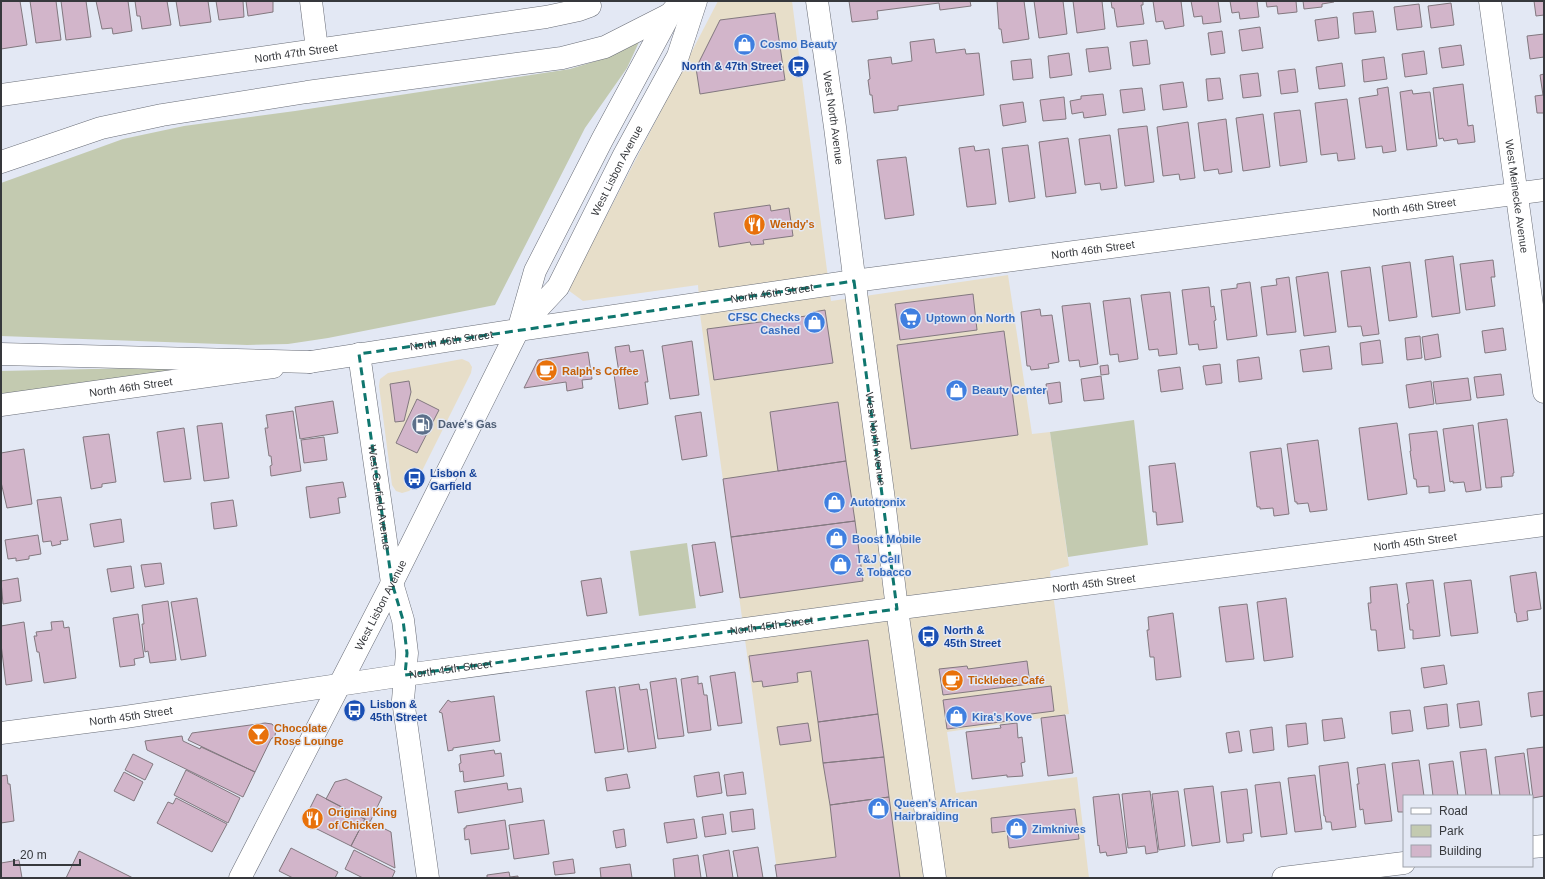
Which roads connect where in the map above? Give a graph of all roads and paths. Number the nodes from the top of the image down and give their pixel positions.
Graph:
1 (311, 1) edge
2 (696, 1) edge
3 (817, 1) edge
4 (1490, 1) edge
5 (590, 6) dead end
6 (676, 7) edge
7 (317, 49) junction
8 (1, 95) edge
9 (1, 162) edge
10 (1544, 190) edge
11 (1517, 194) junction
12 (854, 281) junction
13 (518, 330) junction
14 (1, 354) edge
15 (359, 354) junction
16 (310, 362) junction
17 (1544, 392) edge
18 (1, 405) edge
19 (1544, 525) edge
20 (392, 583) junction
21 (896, 609) junction
22 (405, 675) junction
23 (339, 685) junction
24 (1, 733) edge
25 (1544, 846) edge
26 (1533, 847) edge
27 (1403, 863) edge
28 (240, 878) edge
29 (428, 878) edge
30 (935, 878) edge
31 (1283, 878) edge

1 - 7 main road
2 - 13 main road, West Lisbon Avenue
3 - 12 main road, West North Avenue
4 - 11 main road, West Meinecke Avenue
5 - 7 main road, North 47th Street
6 - 9 main road
6 - 13 main road, West Lisbon Avenue
7 - 8 main road, North 47th Street
10 - 11 main road, North 46th Street
11 - 12 main road, North 46th Street
11 - 17 main road, West Meinecke Avenue
12 - 13 main road, North 46th Street
12 - 21 main road, West North Avenue
13 - 15 main road, North 46th Street
13 - 20 main road, West Lisbon Avenue
14 - 16 main road
15 - 16 main road, North 46th Street
15 - 20 main road, West Garfield Avenue
16 - 18 main road, North 46th Street
19 - 21 main road, North 45th Street
20 - 22 main road, West Garfield Avenue
20 - 23 main road, West Lisbon Avenue
21 - 22 main road, North 45th Street
21 - 30 main road, West North Avenue
22 - 23 main road, North 45th Street
22 - 29 main road, West Garfield Avenue
23 - 24 main road, North 45th Street
23 - 28 main road, West Lisbon Avenue
25 - 26 main road
27 - 31 main road

